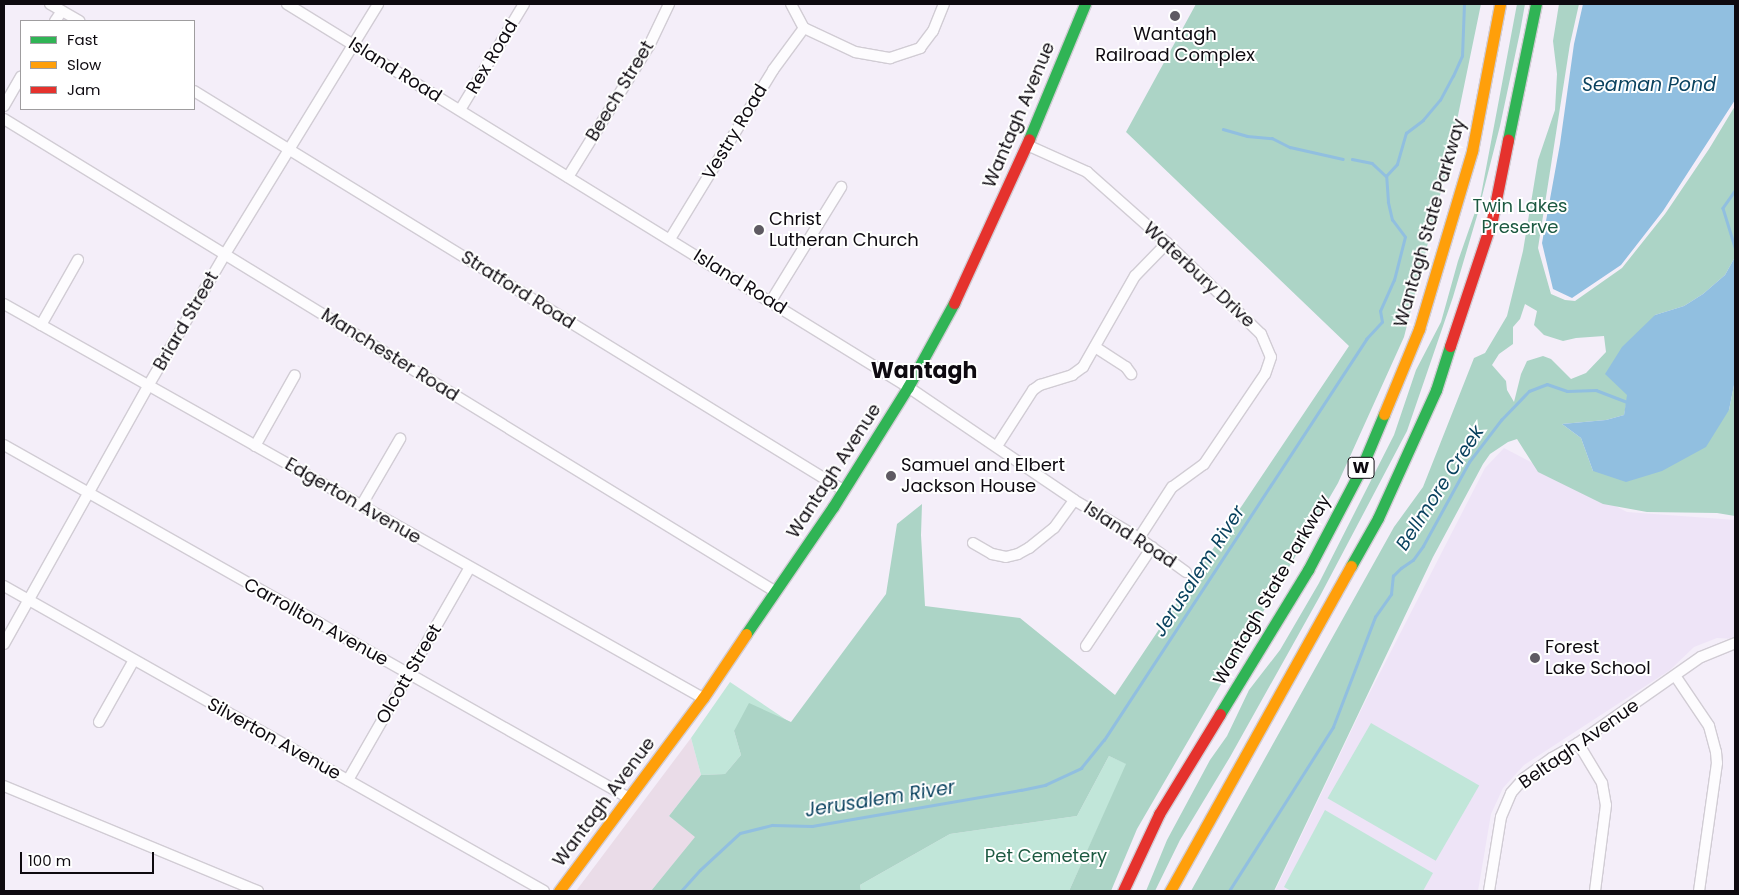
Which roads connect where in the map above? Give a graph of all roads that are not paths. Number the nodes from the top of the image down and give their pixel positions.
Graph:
1 (50, 4) edge
2 (286, 4) edge
3 (378, 4) edge
4 (524, 4) edge
5 (669, 4) edge
6 (791, 4) edge
7 (944, 4) edge
8 (1085, 4) edge
9 (1500, 4) edge
10 (1536, 4) edge
11 (62, 11) junction
12 (56, 20) edge
13 (77, 20) edge
14 (804, 28) junction
15 (353, 45) junction
16 (20, 79) edge
17 (195, 92) edge
18 (4, 106) edge
19 (460, 110) junction
20 (4, 118) edge
21 (1027, 146) junction
22 (289, 149) junction
23 (568, 177) junction
24 (841, 187) dead end
25 (670, 239) junction
26 (1167, 243) junction
27 (225, 254) junction
28 (78, 260) dead end
29 (771, 301) junction
30 (4, 304) edge
31 (41, 325) junction
32 (1095, 347) junction
33 (1131, 374) dead end
34 (295, 375) dead end
35 (148, 386) junction
36 (908, 387) junction
37 (400, 439) dead end
38 (4, 445) edge
39 (256, 446) junction
40 (997, 446) junction
41 (843, 490) junction
42 (88, 492) junction
43 (1074, 500) junction
44 (361, 506) junction
45 (1139, 538) junction
46 (973, 543) dead end
47 (1152, 547) junction
48 (470, 567) junction
49 (1186, 572) dead end
50 (4, 586) edge
51 (776, 592) junction
52 (27, 600) junction
53 (1735, 643) edge
54 (4, 644) edge
55 (1086, 646) dead end
56 (1719, 649) junction
57 (1735, 652) edge
58 (134, 660) junction
59 (408, 674) junction
60 (1676, 677) junction
61 (703, 698) junction
62 (99, 722) dead end
63 (1578, 743) junction
64 (348, 780) junction
65 (4, 786) edge
66 (629, 798) junction
67 (258, 891) edge
68 (544, 891) edge
69 (559, 891) edge
70 (1123, 891) edge
71 (1170, 891) edge
72 (1489, 891) edge
73 (1595, 891) edge
74 (1699, 891) edge

1 - 11 street
2 - 15 street, Island Road
3 - 15 street, Briard Street
4 - 19 street, Rex Road
5 - 23 street, Beech Street
6 - 14 street
7 - 14 street
8 - 21 main road, Wantagh Avenue
9 - 70 main road, Wantagh State Parkway / W
10 - 71 main road, W
11 - 12 street
11 - 13 street
14 - 25 street, Vestry Road
15 - 19 street, Island Road
15 - 22 street, Briard Street
16 - 18 street
17 - 22 street, Stratford Road
19 - 23 street, Island Road
20 - 27 street, Manchester Road
21 - 26 street, Waterbury Drive
21 - 36 main road, Wantagh Avenue
22 - 27 street, Briard Street
22 - 41 street, Stratford Road
23 - 25 street, Island Road
24 - 29 street
25 - 29 street, Island Road
26 - 32 street
26 - 45 street, Waterbury Drive
27 - 35 street, Briard Street
27 - 51 street, Manchester Road
28 - 31 street
29 - 36 street, Island Road
30 - 31 street, Edgerton Avenue
31 - 35 street, Edgerton Avenue
32 - 33 street
32 - 40 street
34 - 39 street
35 - 39 street, Edgerton Avenue
35 - 42 street, Briard Street
36 - 40 street, Island Road
36 - 41 main road, Wantagh Avenue
37 - 44 street
38 - 42 street, Carrollton Avenue
39 - 44 street, Edgerton Avenue
40 - 43 street, Island Road
41 - 51 main road, Wantagh Avenue
42 - 52 street, Briard Street
42 - 59 street, Carrollton Avenue
43 - 45 street, Island Road
43 - 46 street
44 - 48 street, Edgerton Avenue
45 - 47 street, Island Road
47 - 49 street, Island Road
47 - 55 street
48 - 59 street, Olcott Street
48 - 61 street, Edgerton Avenue
50 - 52 street, Silverton Avenue
51 - 61 main road, Wantagh Avenue
52 - 54 street, Briard Street
52 - 58 street, Silverton Avenue
53 - 56 street, Beltagh Avenue
56 - 57 street
56 - 60 street, Beltagh Avenue
58 - 62 street
58 - 64 street, Silverton Avenue
59 - 64 street, Olcott Street
59 - 66 street, Carrollton Avenue
60 - 63 street, Beltagh Avenue
60 - 74 street
61 - 66 main road, Wantagh Avenue
63 - 72 street, Beltagh Avenue
63 - 73 street
64 - 68 street, Silverton Avenue
65 - 67 street
66 - 69 main road, Wantagh Avenue

